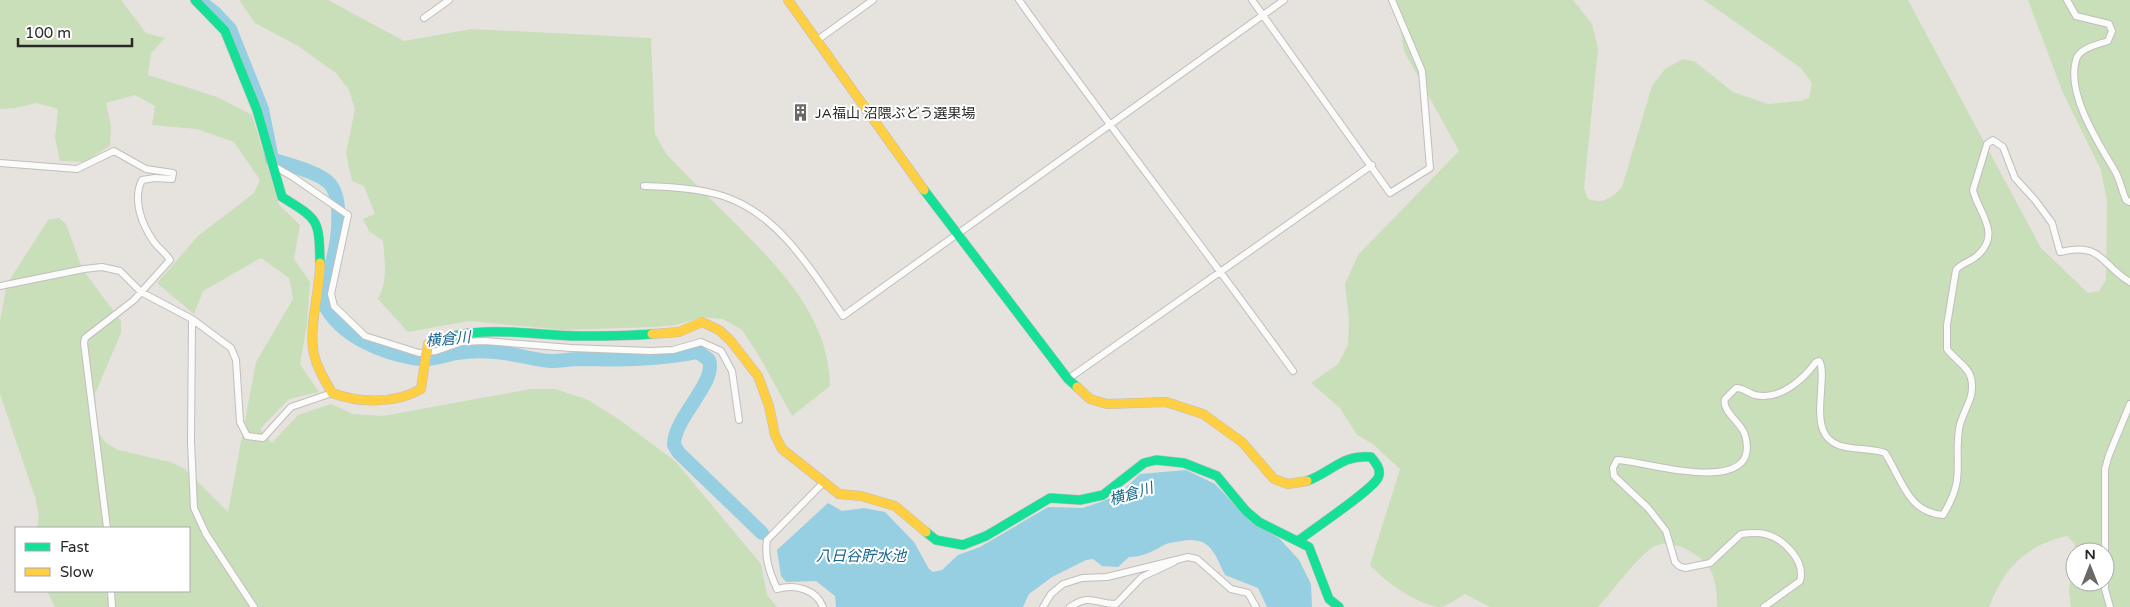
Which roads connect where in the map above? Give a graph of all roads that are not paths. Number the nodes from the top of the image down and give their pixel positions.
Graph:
1 (449, 0) edge
2 (788, 0) edge
3 (872, 0) edge
4 (1019, 0) edge
5 (1252, 0) edge
6 (1284, 0) edge
7 (1392, 0) edge
8 (2068, 0) edge
9 (198, 3) edge
10 (1262, 15) junction
11 (424, 18) dead end
12 (816, 40) junction
13 (1109, 126) junction
14 (0, 163) edge
15 (272, 165) junction
16 (1372, 166) junction
17 (644, 186) dead end
18 (2130, 202) edge
19 (956, 235) junction
20 (1222, 273) junction
21 (2130, 282) edge
22 (0, 286) edge
23 (141, 292) junction
24 (192, 319) junction
25 (1292, 371) dead end
26 (1068, 379) junction
27 (332, 392) junction
28 (2130, 404) edge
29 (739, 420) dead end
30 (823, 483) junction
31 (107, 527) edge
32 (1298, 541) junction
33 (1181, 558) junction
34 (111, 592) edge
35 (112, 607) edge
36 (254, 607) edge
37 (823, 607) edge
38 (1043, 607) edge
39 (1070, 607) edge
40 (1256, 607) edge
41 (1339, 607) edge
42 (1764, 607) edge
43 (2110, 607) edge

1 - 11 street
2 - 12 street
3 - 12 street
4 - 13 street
5 - 10 street
6 - 10 street
7 - 16 street
8 - 18 street
9 - 15 street
10 - 13 street
10 - 16 street
12 - 19 street
13 - 19 street
13 - 20 street
14 - 23 street
15 - 27 street
15 - 29 street
16 - 20 street
17 - 19 street
19 - 26 street
20 - 25 street
20 - 26 street
21 - 42 street
22 - 23 street
23 - 24 street
23 - 31 street
24 - 27 street
24 - 36 street
26 - 32 street
27 - 30 street, bridge
28 - 43 street
30 - 32 street
30 - 37 street
32 - 41 street
33 - 38 street
33 - 39 street
33 - 40 street
34 - 35 street

